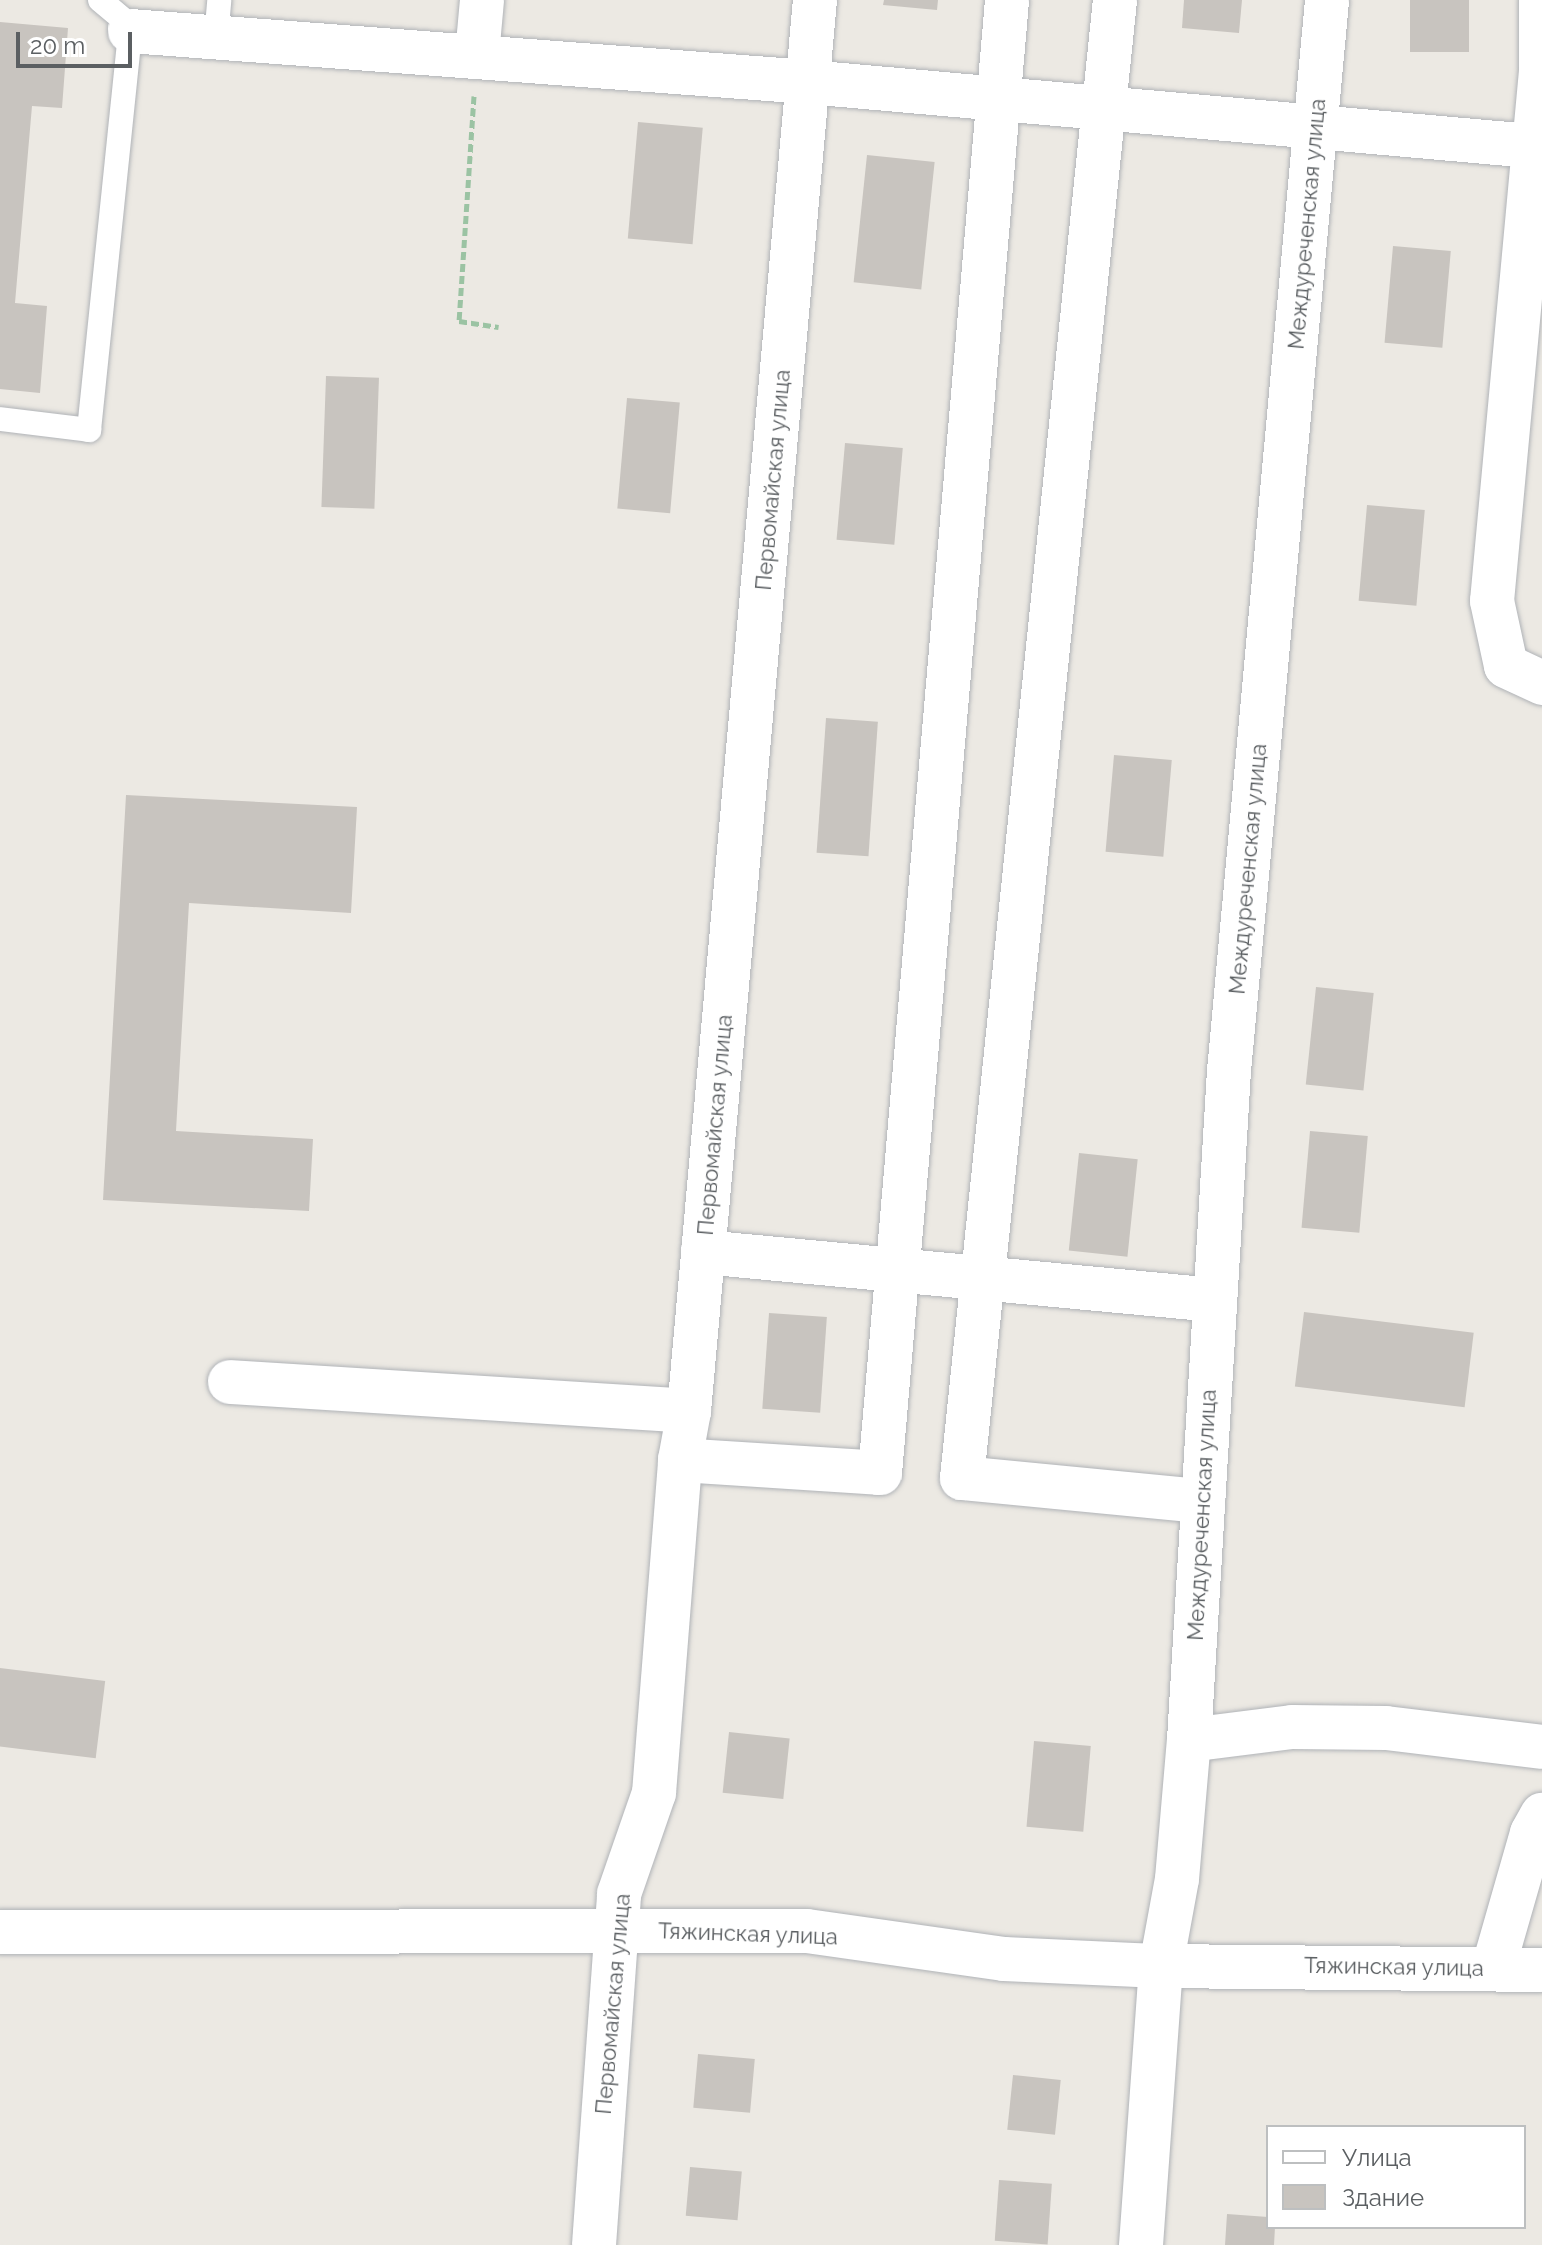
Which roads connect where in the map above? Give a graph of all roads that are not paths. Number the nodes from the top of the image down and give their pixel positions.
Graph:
1 (100, 0) edge
2 (482, 0) edge
3 (815, 0) edge
4 (1007, 0) edge
5 (1115, 0) edge
6 (1327, 0) edge
7 (1541, 0) edge
8 (217, 19) edge
9 (134, 31) junction
10 (477, 55) junction
11 (808, 82) junction
12 (999, 98) junction
13 (1104, 106) junction
14 (1316, 124) junction
15 (1538, 147) edge
16 (0, 419) edge
17 (1542, 683) edge
18 (703, 1252) junction
19 (897, 1270) junction
20 (983, 1278) junction
21 (1215, 1300) junction
22 (230, 1382) dead end
23 (689, 1411) junction
24 (680, 1460) junction
25 (1203, 1501) junction
26 (1189, 1740) junction
27 (1542, 1747) edge
28 (1542, 1815) edge
29 (617, 1930) junction
30 (0, 1932) edge
31 (1161, 1966) junction
32 (1493, 1969) junction
33 (1542, 1970) edge
34 (594, 2245) edge
35 (1141, 2245) edge

1 - 9 lane
2 - 10 street
3 - 11 street, Первомайская улица
4 - 12 street
5 - 13 street
6 - 14 street, Междуреченская улица
7 - 15 street
8 - 9 street
8 - 10 street
9 - 16 lane
10 - 11 street
11 - 12 street
11 - 18 street, Первомайская улица
12 - 13 street
12 - 19 street
13 - 14 street
13 - 20 street
14 - 15 street
14 - 21 street, Междуреченская улица
15 - 17 street
18 - 19 street
18 - 23 street, Первомайская улица
19 - 20 street
19 - 24 street
20 - 21 street
20 - 25 street
21 - 25 street, Междуреченская улица
22 - 23 street
23 - 24 street, Первомайская улица
24 - 29 street, Первомайская улица
25 - 26 street, Междуреченская улица
26 - 27 street
26 - 31 street, Междуреченская улица
28 - 32 street
29 - 30 street, Тяжинская улица
29 - 31 street, Тяжинская улица
29 - 34 street, Первомайская улица
31 - 32 street, Тяжинская улица
31 - 35 street, Междуреченская улица
32 - 33 street, Тяжинская улица

